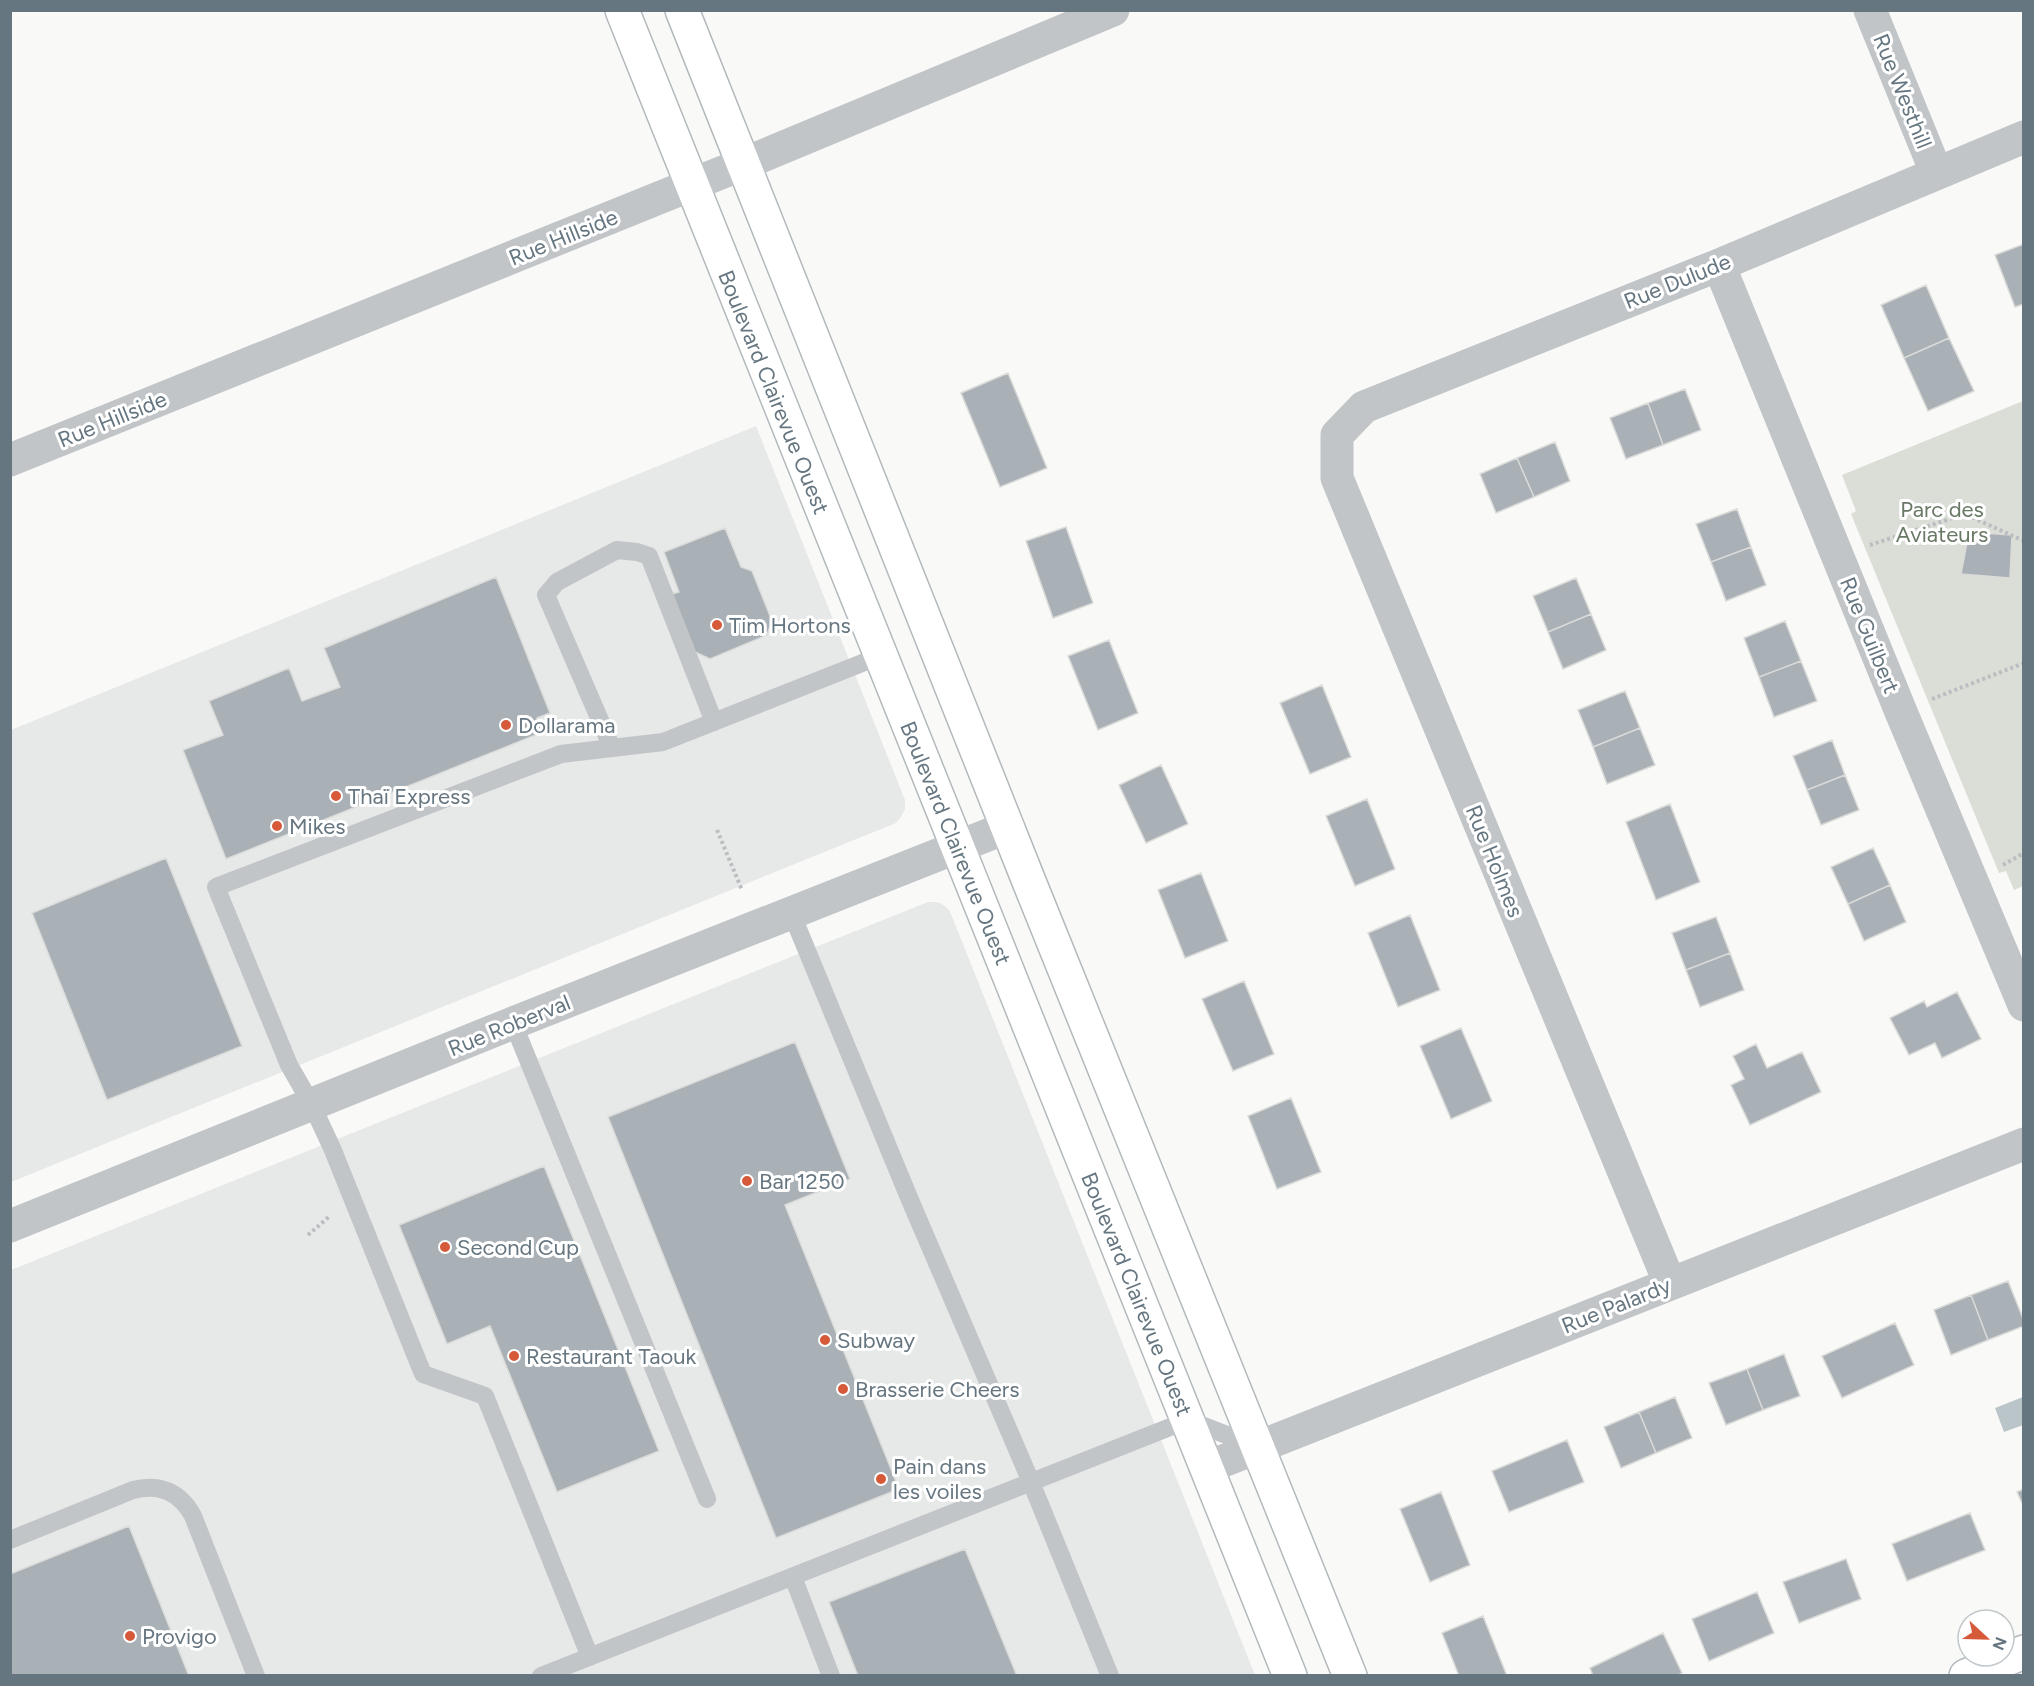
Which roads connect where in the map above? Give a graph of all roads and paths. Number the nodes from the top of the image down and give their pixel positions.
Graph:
1 (622, 10) edge
2 (682, 10) edge
3 (1113, 10) edge
4 (1870, 10) edge
5 (2024, 137) edge
6 (743, 164) junction
7 (1936, 172) junction
8 (691, 185) junction
9 (1719, 265) junction
10 (1337, 435) joint
11 (10, 460) edge
12 (2024, 541) edge
13 (1838, 555) junction
14 (880, 656) junction
15 (2024, 663) edge
16 (1901, 712) junction
17 (714, 722) junction
18 (612, 748) junction
19 (1008, 827) junction
20 (717, 830) dead end
21 (957, 847) junction
22 (742, 890) dead end
23 (791, 912) junction
24 (2024, 1005) edge
25 (513, 1023) junction
26 (312, 1105) junction
27 (2024, 1144) edge
28 (10, 1226) edge
29 (1670, 1284) junction
30 (1188, 1420) junction
31 (1258, 1447) junction
32 (1208, 1467) junction
33 (1031, 1482) junction
34 (707, 1499) dead end
35 (10, 1540) edge
36 (793, 1577) junction
37 (2024, 1652) edge
38 (590, 1657) junction
39 (256, 1676) edge
40 (541, 1676) edge
41 (831, 1676) edge
42 (1110, 1676) edge
43 (1290, 1676) edge
44 (1350, 1676) edge
45 (1966, 1676) edge

1 - 8 street, Boulevard Clairevue Ouest
2 - 6 street
3 - 6 street, Rue Hillside
4 - 7 street, Rue Westhill
5 - 7 street, Rue Dulude
6 - 8 street, Rue Hillside
6 - 19 street
7 - 9 street, Rue Dulude
8 - 11 street, Rue Hillside
8 - 14 street, Boulevard Clairevue Ouest
9 - 10 street, Rue Dulude
9 - 13 street, Rue Guilbert
10 - 29 street, Rue Holmes
12 - 13 path
13 - 16 street, Rue Guilbert
14 - 17 lane
14 - 21 street, Boulevard Clairevue Ouest
15 - 16 path
16 - 24 street, Rue Guilbert
17 - 18 lane
17 - 18 lane
18 - 26 lane
19 - 21 street, Rue Roberval
19 - 31 street
20 - 22 path
21 - 23 street, Rue Roberval
21 - 30 street, Boulevard Clairevue Ouest
23 - 25 street, Rue Roberval
23 - 33 lane
25 - 26 street, Rue Roberval
25 - 34 lane
26 - 28 street, Rue Roberval
26 - 38 lane
27 - 29 street, Rue Palardy
29 - 31 street, Rue Palardy
30 - 31 lane
30 - 32 street, Boulevard Clairevue Ouest
30 - 33 lane
31 - 32 street, Rue Palardy
31 - 44 street
32 - 43 street, Boulevard Clairevue Ouest
33 - 36 lane
33 - 42 lane
35 - 39 lane
36 - 38 lane
36 - 41 lane
37 - 45 street
38 - 40 lane

